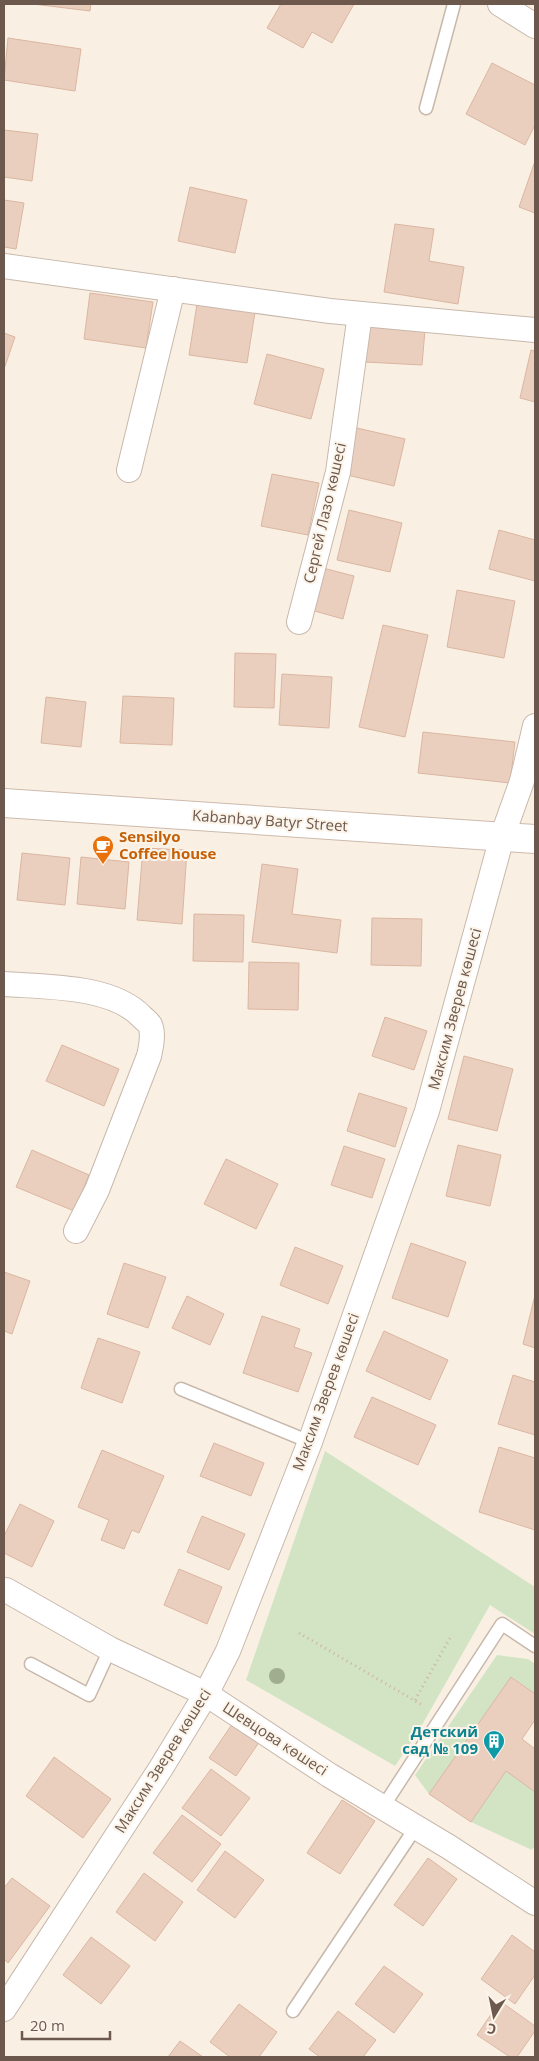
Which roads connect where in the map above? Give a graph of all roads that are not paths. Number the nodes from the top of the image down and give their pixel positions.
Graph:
1 (454, 4) edge
2 (500, 4) edge
3 (535, 26) edge
4 (426, 108) dead end
5 (4, 266) edge
6 (173, 289) junction
7 (360, 314) junction
8 (535, 330) edge
9 (129, 470) dead end
10 (299, 622) dead end
11 (535, 726) edge
12 (4, 803) edge
13 (502, 837) junction
14 (535, 839) edge
15 (4, 984) edge
16 (76, 1231) dead end
17 (181, 1390) dead end
18 (310, 1442) junction
19 (6, 1590) dead end
20 (535, 1646) edge
21 (110, 1649) junction
22 (31, 1664) dead end
23 (206, 1694) junction
24 (383, 1807) junction
25 (416, 1827) junction
26 (535, 1904) edge
27 (4, 2009) edge
28 (293, 2011) dead end

1 - 4 lane
2 - 3 street
5 - 6 street
6 - 7 street
6 - 9 street
7 - 8 street
7 - 10 street, Сергей Лазо көшесі
11 - 13 street, Максим Зверев көшесі
12 - 13 street, Kabanbay Batyr Street
13 - 14 street, Kabanbay Batyr Street
13 - 18 street, Максим Зверев көшесі
15 - 16 street
17 - 18 lane
18 - 23 street, Максим Зверев көшесі
19 - 21 street, Шевцова көшесі
20 - 24 lane
21 - 22 lane
21 - 23 street, Шевцова көшесі
23 - 24 street, Шевцова көшесі
23 - 27 street, Максим Зверев көшесі
24 - 25 street, Шевцова көшесі
25 - 26 street, Шевцова көшесі
25 - 28 lane

